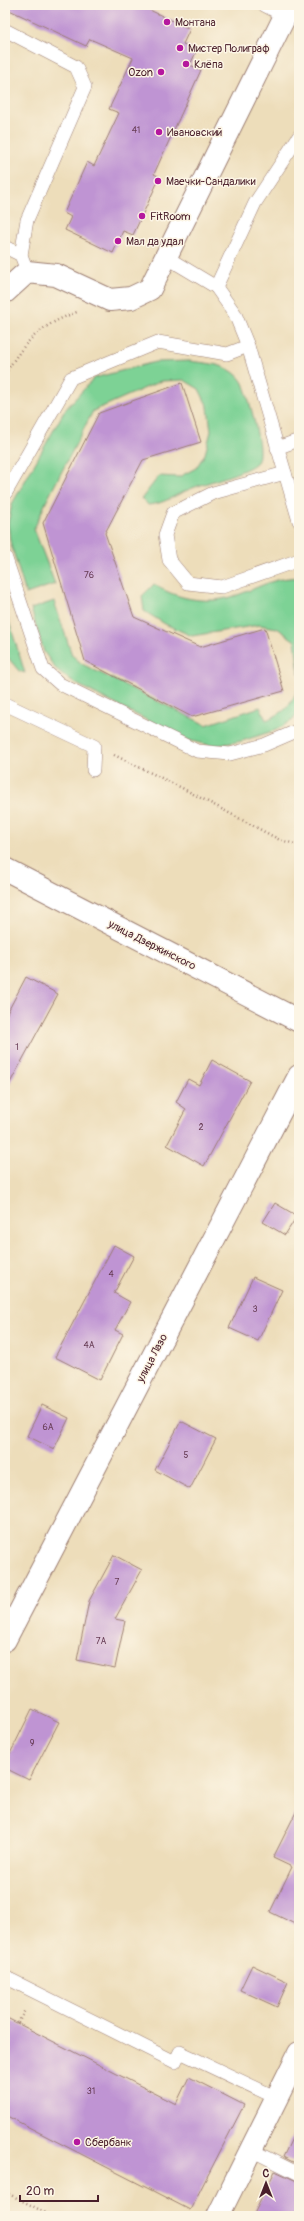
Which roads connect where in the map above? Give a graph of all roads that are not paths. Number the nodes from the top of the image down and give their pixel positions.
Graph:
1 (264, 5) edge
2 (289, 10) edge
3 (5, 30) edge
4 (299, 136) edge
5 (5, 247) edge
6 (166, 257) junction
7 (24, 264) junction
8 (216, 287) junction
9 (5, 292) edge
10 (248, 346) junction
11 (299, 440) edge
12 (276, 448) junction
13 (286, 473) junction
14 (5, 494) edge
15 (299, 521) edge
16 (5, 556) edge
17 (299, 560) edge
18 (5, 704) edge
19 (299, 730) edge
20 (93, 770) dead end
21 (5, 869) edge
22 (299, 1021) edge
23 (299, 1076) edge
24 (5, 1640) edge
25 (5, 1977) edge
26 (299, 2053) edge
27 (277, 2098) junction
28 (251, 2150) junction
29 (299, 2174) edge
30 (218, 2216) edge

1 - 2 lane
2 - 6 street
3 - 7 lane
4 - 8 lane
5 - 7 lane
6 - 7 street
6 - 8 lane
7 - 9 street
8 - 10 lane
10 - 12 lane
10 - 14 lane
11 - 12 lane
12 - 13 lane
13 - 15 lane
13 - 17 lane
16 - 19 lane
18 - 20 lane
21 - 22 street, улица Дзержинского
23 - 24 street, улица Лазо
25 - 27 lane
26 - 27 street
27 - 28 street
28 - 29 lane
28 - 30 street

